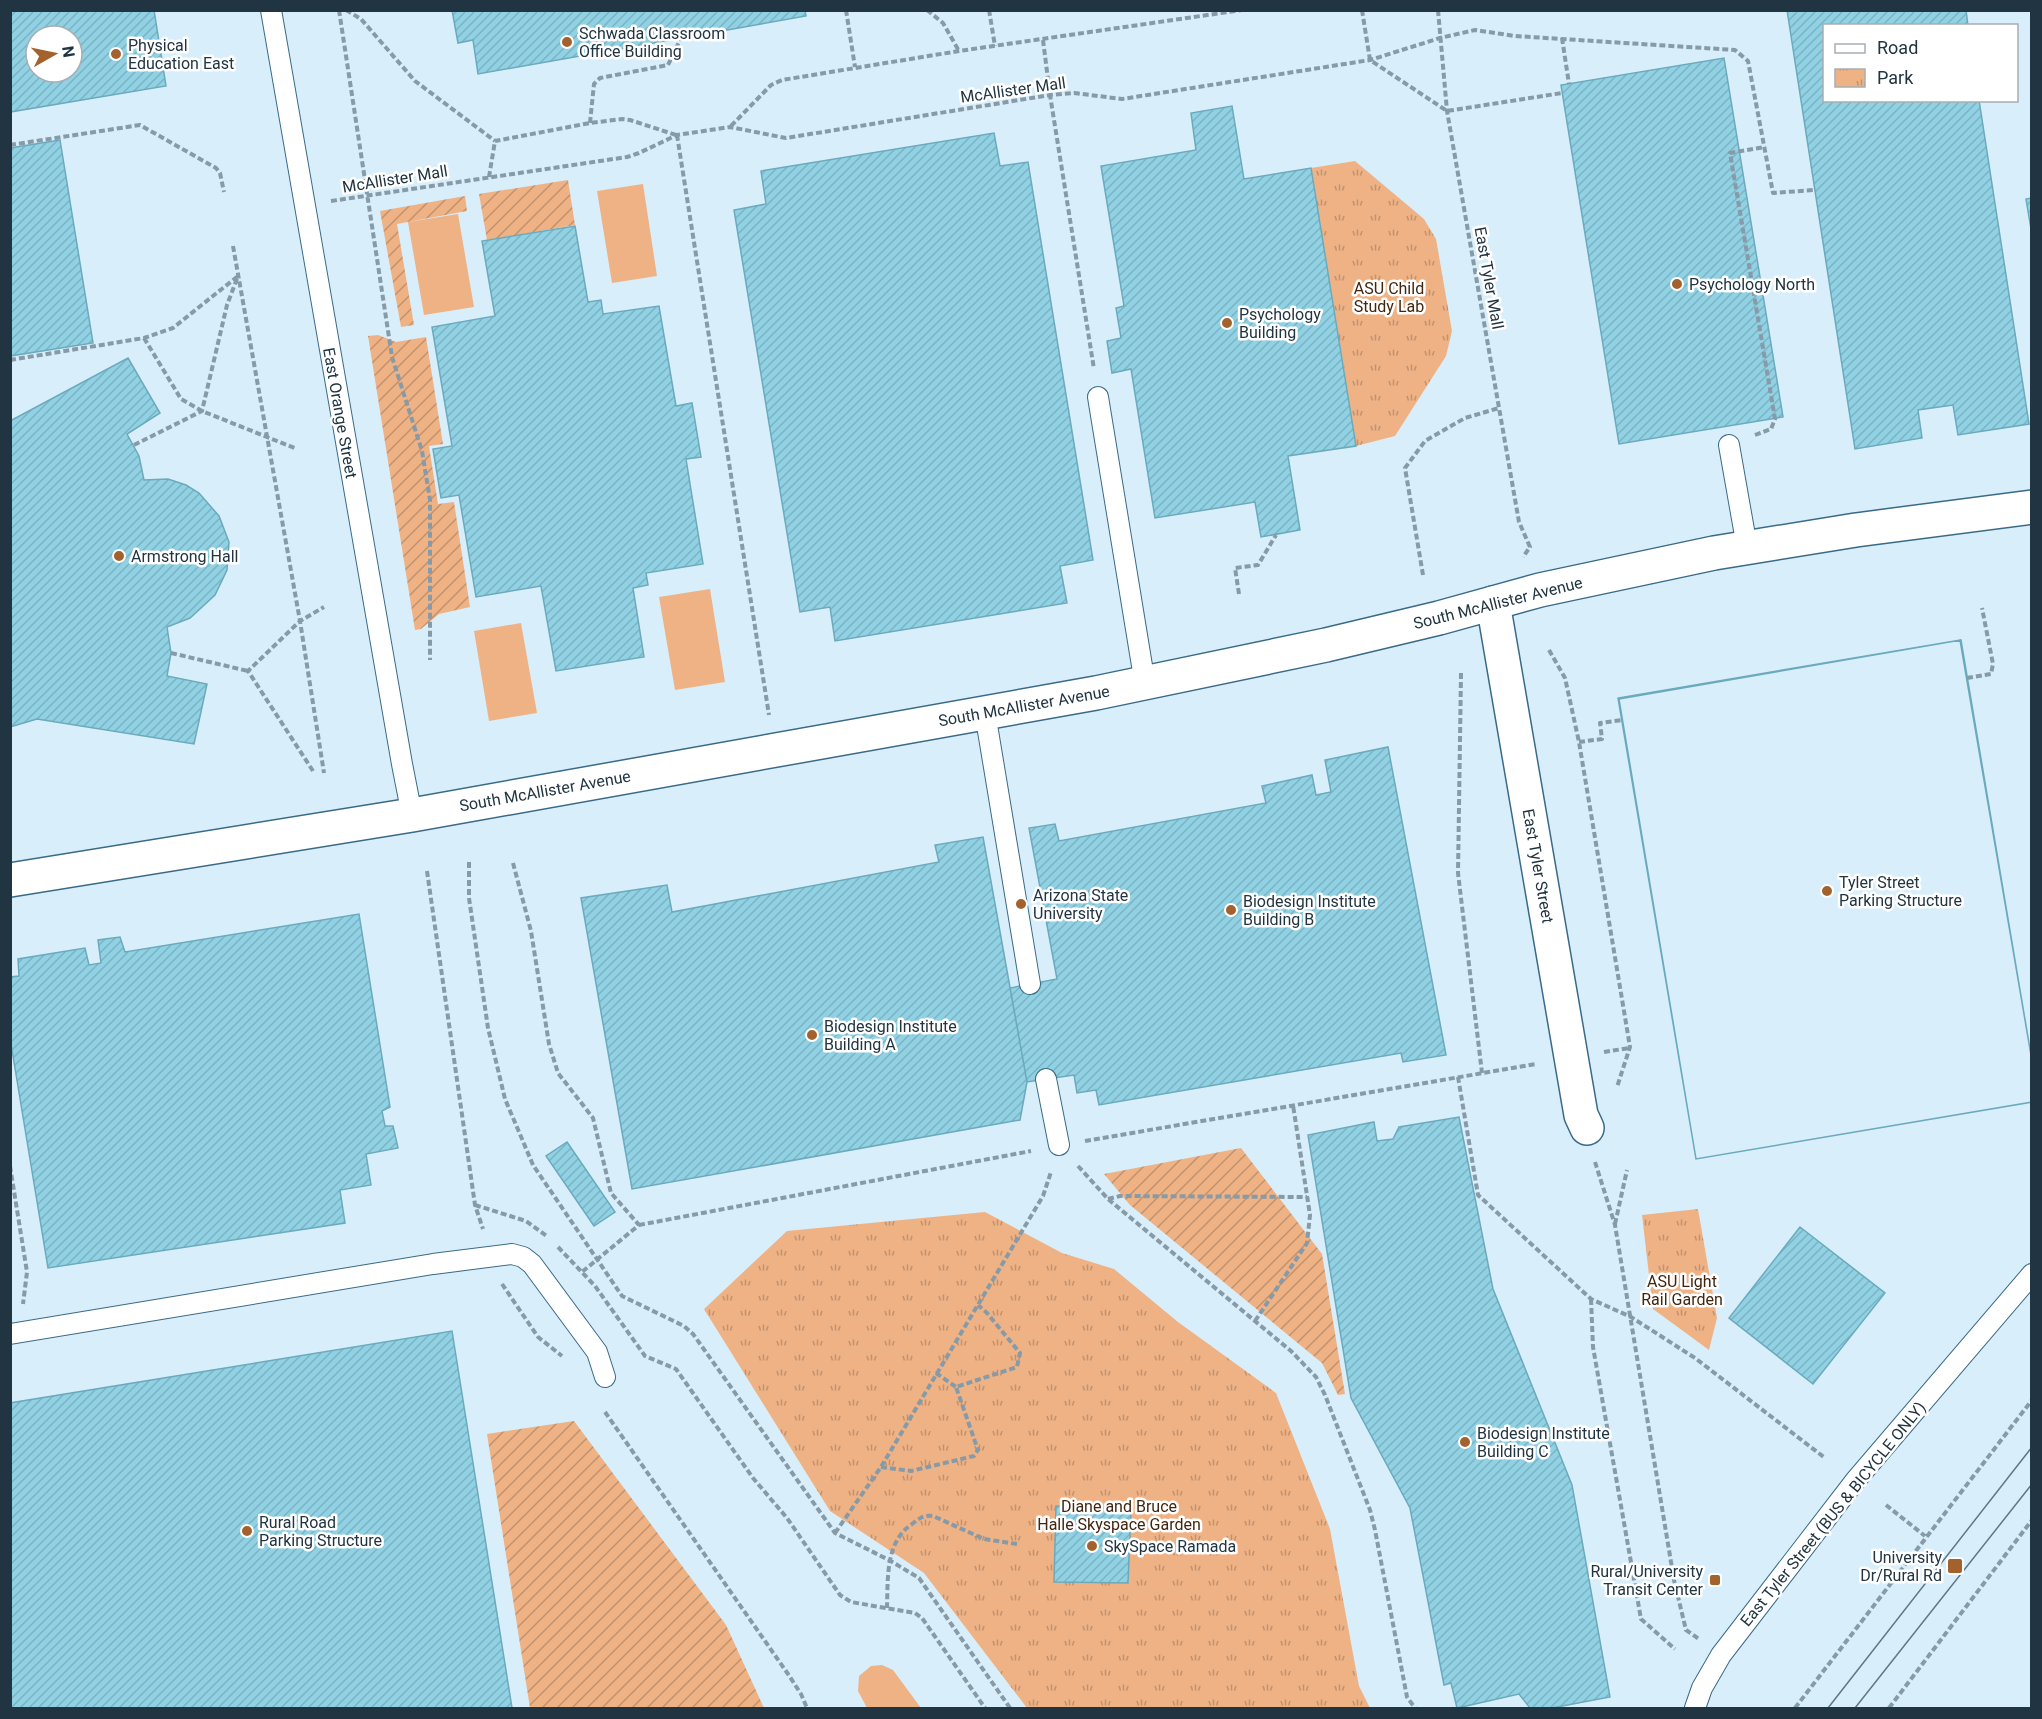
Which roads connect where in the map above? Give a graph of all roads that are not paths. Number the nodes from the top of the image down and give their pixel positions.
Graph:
1 (271, 10) edge
2 (1098, 397) road end
3 (1729, 446) road end
4 (2031, 507) edge
5 (1747, 547) junction
6 (1493, 603) junction
7 (1145, 684) junction
8 (985, 713) junction
9 (412, 815) junction
10 (10, 880) edge
11 (1030, 984) dead end
12 (1046, 1079) dead end
13 (1587, 1128) road end
14 (1059, 1145) road end
15 (2031, 1274) edge
16 (19, 1333) edge
17 (605, 1377) dead end
18 (1695, 1708) edge

1 - 9 lane, East Orange Street
2 - 7 lane
3 - 5 lane
4 - 5 street, South McAllister Avenue
5 - 6 street, South McAllister Avenue
6 - 7 street, South McAllister Avenue
6 - 13 street, East Tyler Street
7 - 8 street, South McAllister Avenue
8 - 9 street, South McAllister Avenue
8 - 11 lane
9 - 10 street, South McAllister Avenue
12 - 14 lane
15 - 18 lane, East Tyler Street (BUS & BICYCLE ONLY)
16 - 17 lane

